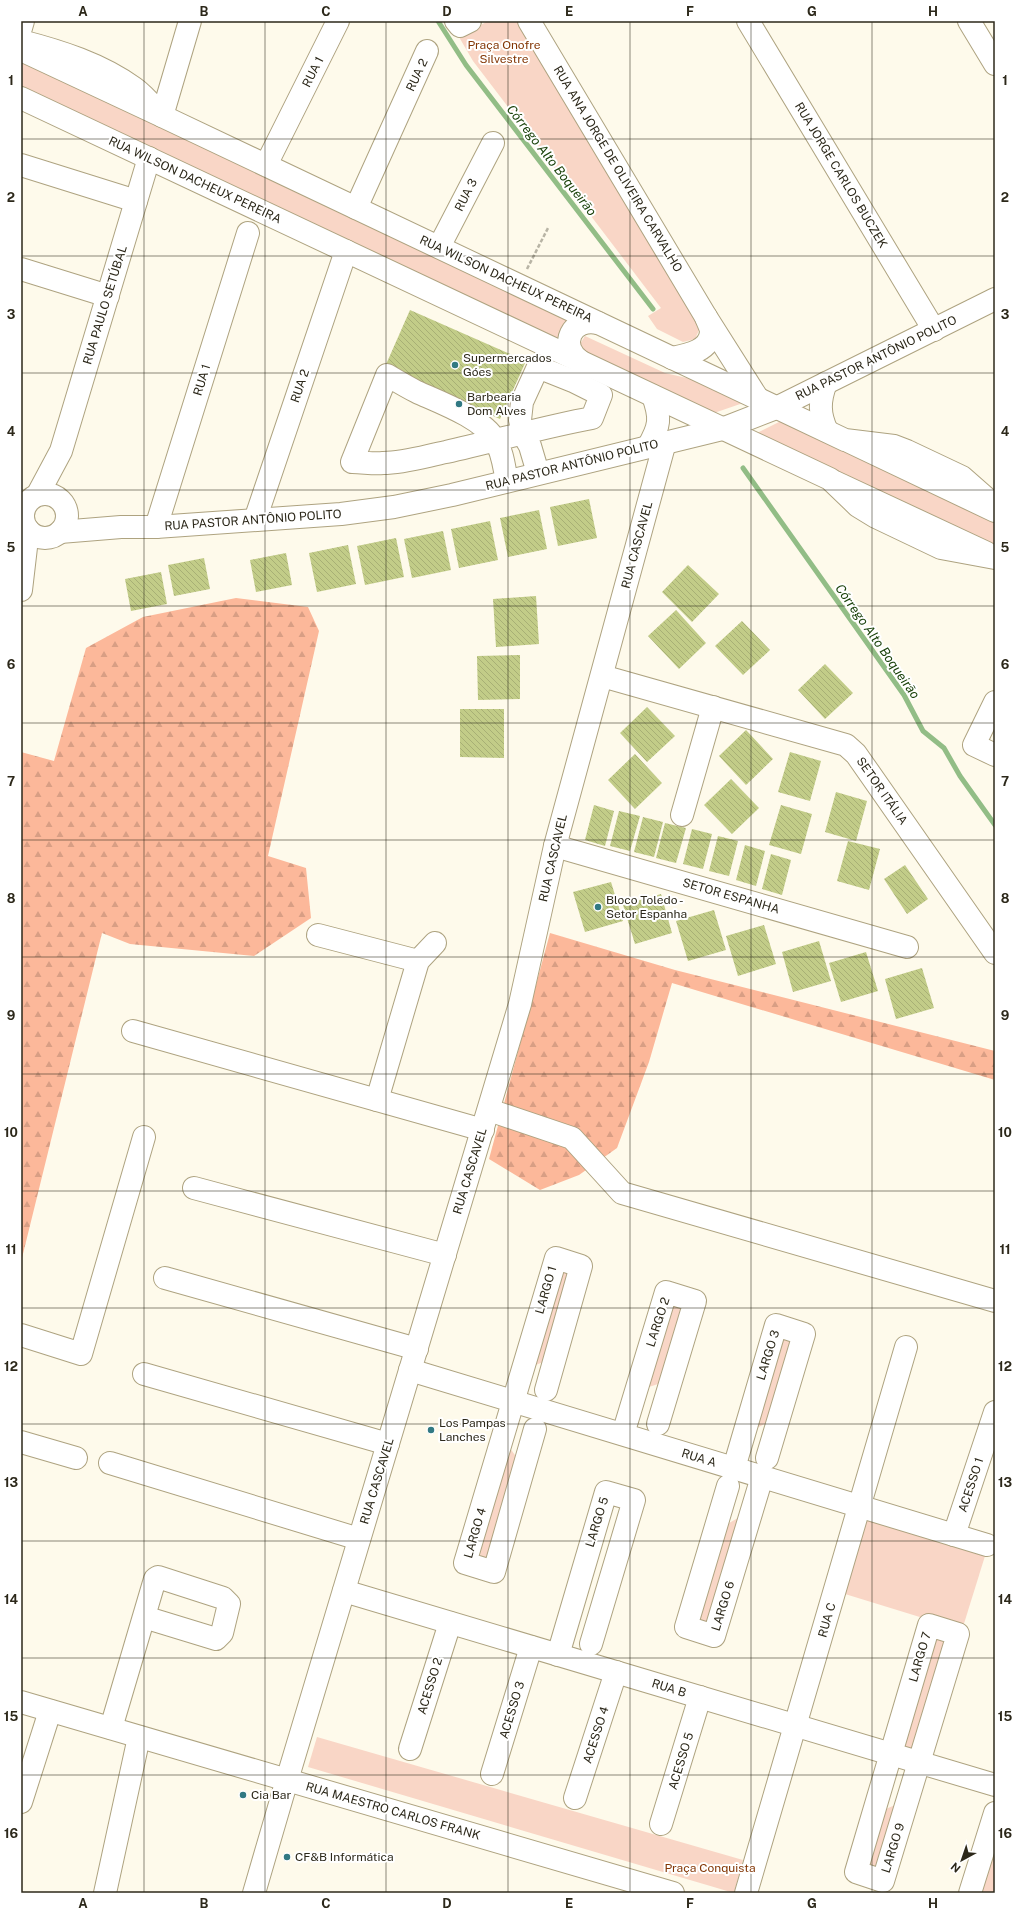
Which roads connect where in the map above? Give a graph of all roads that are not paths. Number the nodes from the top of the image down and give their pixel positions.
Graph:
1 (23, 21) edge
2 (190, 21) edge
3 (338, 21) edge
4 (529, 21) edge
5 (748, 21) edge
6 (969, 21) edge
7 (21, 28) edge
8 (21, 41) edge
9 (21, 50) edge
10 (428, 51) dead end
11 (995, 64) edge
12 (21, 98) edge
13 (162, 116) junction
14 (493, 143) dead end
15 (149, 158) junction
16 (21, 165) edge
17 (266, 165) junction
18 (136, 201) junction
19 (356, 208) junction
20 (248, 233) dead end
21 (439, 247) junction
22 (346, 251) junction
23 (21, 269) edge
24 (108, 296) junction
25 (995, 299) edge
26 (706, 316) junction
27 (598, 323) junction
28 (934, 330) junction
29 (672, 358) junction
30 (580, 361) junction
31 (826, 383) junction
32 (653, 396) junction
33 (767, 403) junction
34 (722, 429) junction
35 (836, 436) junction
36 (496, 441) junction
37 (657, 444) junction
38 (61, 451) junction
39 (538, 473) junction
40 (507, 481) junction
41 (30, 496) edge
42 (62, 501) junction
43 (995, 506) edge
44 (995, 511) edge
45 (255, 520) junction
46 (24, 524) edge
47 (121, 527) junction
48 (156, 527) junction
49 (60, 532) junction
50 (995, 558) edge
51 (21, 590) edge
52 (602, 676) junction
53 (995, 702) edge
54 (713, 707) junction
55 (995, 755) edge
56 (682, 815) dead end
57 (555, 846) junction
58 (318, 935) dead end
59 (435, 943) dead end
60 (907, 947) dead end
61 (995, 952) edge
62 (418, 961) junction
63 (133, 1031) dead end
64 (377, 1100) junction
65 (486, 1120) junction
66 (144, 1137) dead end
67 (194, 1188) dead end
68 (445, 1255) junction
69 (165, 1278) dead end
70 (995, 1301) edge
71 (21, 1335) edge
72 (906, 1347) dead end
73 (417, 1349) junction
74 (554, 1364) junction
75 (410, 1370) junction
76 (144, 1374) dead end
77 (521, 1375) junction
78 (669, 1388) junction
79 (546, 1390) dead end
80 (634, 1400) junction
81 (513, 1402) junction
82 (995, 1412) edge
83 (778, 1422) junction
84 (658, 1424) dead end
85 (505, 1429) junction
86 (535, 1429) dead end
87 (623, 1434) junction
88 (742, 1440) junction
89 (21, 1442) edge
90 (388, 1444) junction
91 (76, 1458) dead end
92 (527, 1458) junction
93 (110, 1463) dead end
94 (764, 1467) junction
95 (731, 1477) junction
96 (754, 1501) junction
97 (860, 1506) junction
98 (718, 1523) junction
99 (954, 1535) junction
100 (360, 1539) junction
101 (987, 1545) dead end
102 (344, 1591) junction
103 (602, 1605) junction
104 (144, 1617) dead end
105 (568, 1621) junction
106 (450, 1623) junction
107 (591, 1644) dead end
108 (531, 1647) junction
109 (558, 1655) junction
110 (616, 1672) junction
111 (700, 1697) junction
112 (21, 1702) edge
113 (50, 1711) junction
114 (796, 1726) junction
115 (111, 1728) junction
116 (139, 1737) junction
117 (410, 1749) dead end
118 (891, 1754) junction
119 (919, 1763) junction
120 (492, 1774) dead end
121 (287, 1780) junction
122 (995, 1785) edge
123 (910, 1793) junction
124 (576, 1798) dead end
125 (21, 1802) edge
126 (875, 1808) junction
127 (995, 1813) edge
128 (661, 1824) dead end
129 (105, 1893) edge
130 (254, 1893) edge
131 (673, 1893) edge
132 (746, 1893) edge
133 (970, 1893) edge

1 - 7 street
2 - 13 street
3 - 17 street, RUA 1
4 - 26 street, RUA ANA JORGE DE OLIVEIRA CARVALHO
5 - 28 street, RUA JORGE CARLOS BUCZEK
6 - 11 street
8 - 13 street, RUA WILSON DACHEUX PEREIRA
9 - 13 street
10 - 19 street, RUA 2
12 - 15 street, RUA WILSON DACHEUX PEREIRA
13 - 17 street, RUA WILSON DACHEUX PEREIRA
14 - 21 street, RUA 3
15 - 18 street, RUA PAULO SETÚBAL
15 - 22 street, RUA WILSON DACHEUX PEREIRA
16 - 18 street
17 - 19 street, RUA WILSON DACHEUX PEREIRA
18 - 24 street, RUA PAULO SETÚBAL
19 - 21 street, RUA WILSON DACHEUX PEREIRA
20 - 48 street, RUA 1
21 - 27 street, RUA WILSON DACHEUX PEREIRA
22 - 30 street, RUA WILSON DACHEUX PEREIRA
22 - 45 street, RUA 2
23 - 24 street
24 - 38 street, RUA PAULO SETÚBAL
25 - 28 street, RUA PASTOR ANTÔNIO POLITO
26 - 29 street, RUA ANA JORGE DE OLIVEIRA CARVALHO
26 - 33 street, RUA ANA JORGE DE OLIVEIRA CARVALHO
27 - 29 street, RUA WILSON DACHEUX PEREIRA
27 - 30 street
28 - 31 street, RUA PASTOR ANTÔNIO POLITO
29 - 33 street, RUA WILSON DACHEUX PEREIRA
30 - 32 street, RUA WILSON DACHEUX PEREIRA
31 - 33 street, RUA PASTOR ANTÔNIO POLITO
31 - 35 street
32 - 34 street, RUA WILSON DACHEUX PEREIRA
32 - 37 street, RUA CASCAVEL
33 - 34 street, RUA PASTOR ANTÔNIO POLITO
33 - 35 street, RUA WILSON DACHEUX PEREIRA
34 - 37 street, RUA PASTOR ANTÔNIO POLITO
34 - 50 street, RUA WILSON DACHEUX PEREIRA
35 - 43 street, RUA WILSON DACHEUX PEREIRA
35 - 44 street
36 - 36 street
36 - 39 street
36 - 40 street
37 - 39 street, RUA PASTOR ANTÔNIO POLITO
37 - 52 street, RUA CASCAVEL
38 - 41 street, RUA PAULO SETÚBAL
38 - 42 street, RUA PAULO SETÚBAL
39 - 40 street, RUA PASTOR ANTÔNIO POLITO
40 - 45 street, RUA PASTOR ANTÔNIO POLITO
41 - 42 street
41 - 46 street
42 - 47 street, RUA PASTOR ANTÔNIO POLITO
42 - 49 street
45 - 48 street, RUA PASTOR ANTÔNIO POLITO
46 - 49 street
46 - 51 street
47 - 48 street, RUA PASTOR ANTÔNIO POLITO
47 - 49 street, RUA PASTOR ANTÔNIO POLITO
52 - 54 street, SETOR ITÁLIA
52 - 57 street, RUA CASCAVEL
53 - 55 street
54 - 56 street
54 - 61 street, SETOR ITÁLIA
57 - 60 street, SETOR ESPANHA
57 - 65 street, RUA CASCAVEL
58 - 62 street
59 - 62 street
62 - 64 street
63 - 64 street
64 - 65 street
65 - 68 street, RUA CASCAVEL
65 - 70 street
66 - 71 street
67 - 68 street
68 - 73 street, RUA CASCAVEL
69 - 73 street
72 - 97 street, RUA C
73 - 75 street, RUA CASCAVEL
74 - 77 street
74 - 77 street, LARGO 1
74 - 79 street, LARGO 1
75 - 81 street, RUA A
75 - 90 street, RUA CASCAVEL
76 - 90 street
77 - 81 street, LARGO 1
78 - 80 street
78 - 80 street, LARGO 2
78 - 84 street, LARGO 2
80 - 87 street, LARGO 2
81 - 85 street, LARGO 4
81 - 87 street, RUA A
82 - 99 street, ACESSO 1
83 - 88 street
83 - 88 street, LARGO 3
83 - 94 street, LARGO 3
85 - 92 street
85 - 92 street, LARGO 4
86 - 92 street, LARGO 4
87 - 95 street, RUA A
88 - 95 street, LARGO 3
89 - 91 street
90 - 100 street, RUA CASCAVEL
93 - 100 street
94 - 95 street, RUA A
94 - 96 street, LARGO 6
94 - 97 street, RUA A
95 - 98 street, LARGO 6
96 - 98 street
96 - 98 street, LARGO 6
97 - 99 street, RUA A
97 - 114 street, RUA C
99 - 101 street, RUA A
100 - 102 street, RUA CASCAVEL
102 - 106 street, RUA B
102 - 121 street, RUA CASCAVEL
103 - 105 street
103 - 105 street, LARGO 5
103 - 107 street, LARGO 5
104 - 115 street
105 - 109 street, LARGO 5
106 - 108 street, RUA B
106 - 117 street, ACESSO 2
108 - 109 street, RUA B
108 - 120 street, ACESSO 3
109 - 110 street, RUA B
110 - 111 street, RUA B
110 - 124 street, ACESSO 4
111 - 114 street, RUA B
111 - 128 street, ACESSO 5
112 - 113 street, RUA MAESTRO CARLOS FRANK
113 - 115 street, RUA MAESTRO CARLOS FRANK
113 - 125 street
114 - 118 street, RUA B
114 - 132 street, RUA C
115 - 116 street, RUA MAESTRO CARLOS FRANK
116 - 121 street, RUA MAESTRO CARLOS FRANK
116 - 129 street
118 - 119 street, RUA B
118 - 119 street, LARGO 7
118 - 126 street, LARGO 9
119 - 122 street, RUA B
119 - 123 street, LARGO 9
121 - 130 street, RUA CASCAVEL
121 - 131 street, RUA MAESTRO CARLOS FRANK
123 - 126 street
123 - 126 street, LARGO 9
127 - 133 street

